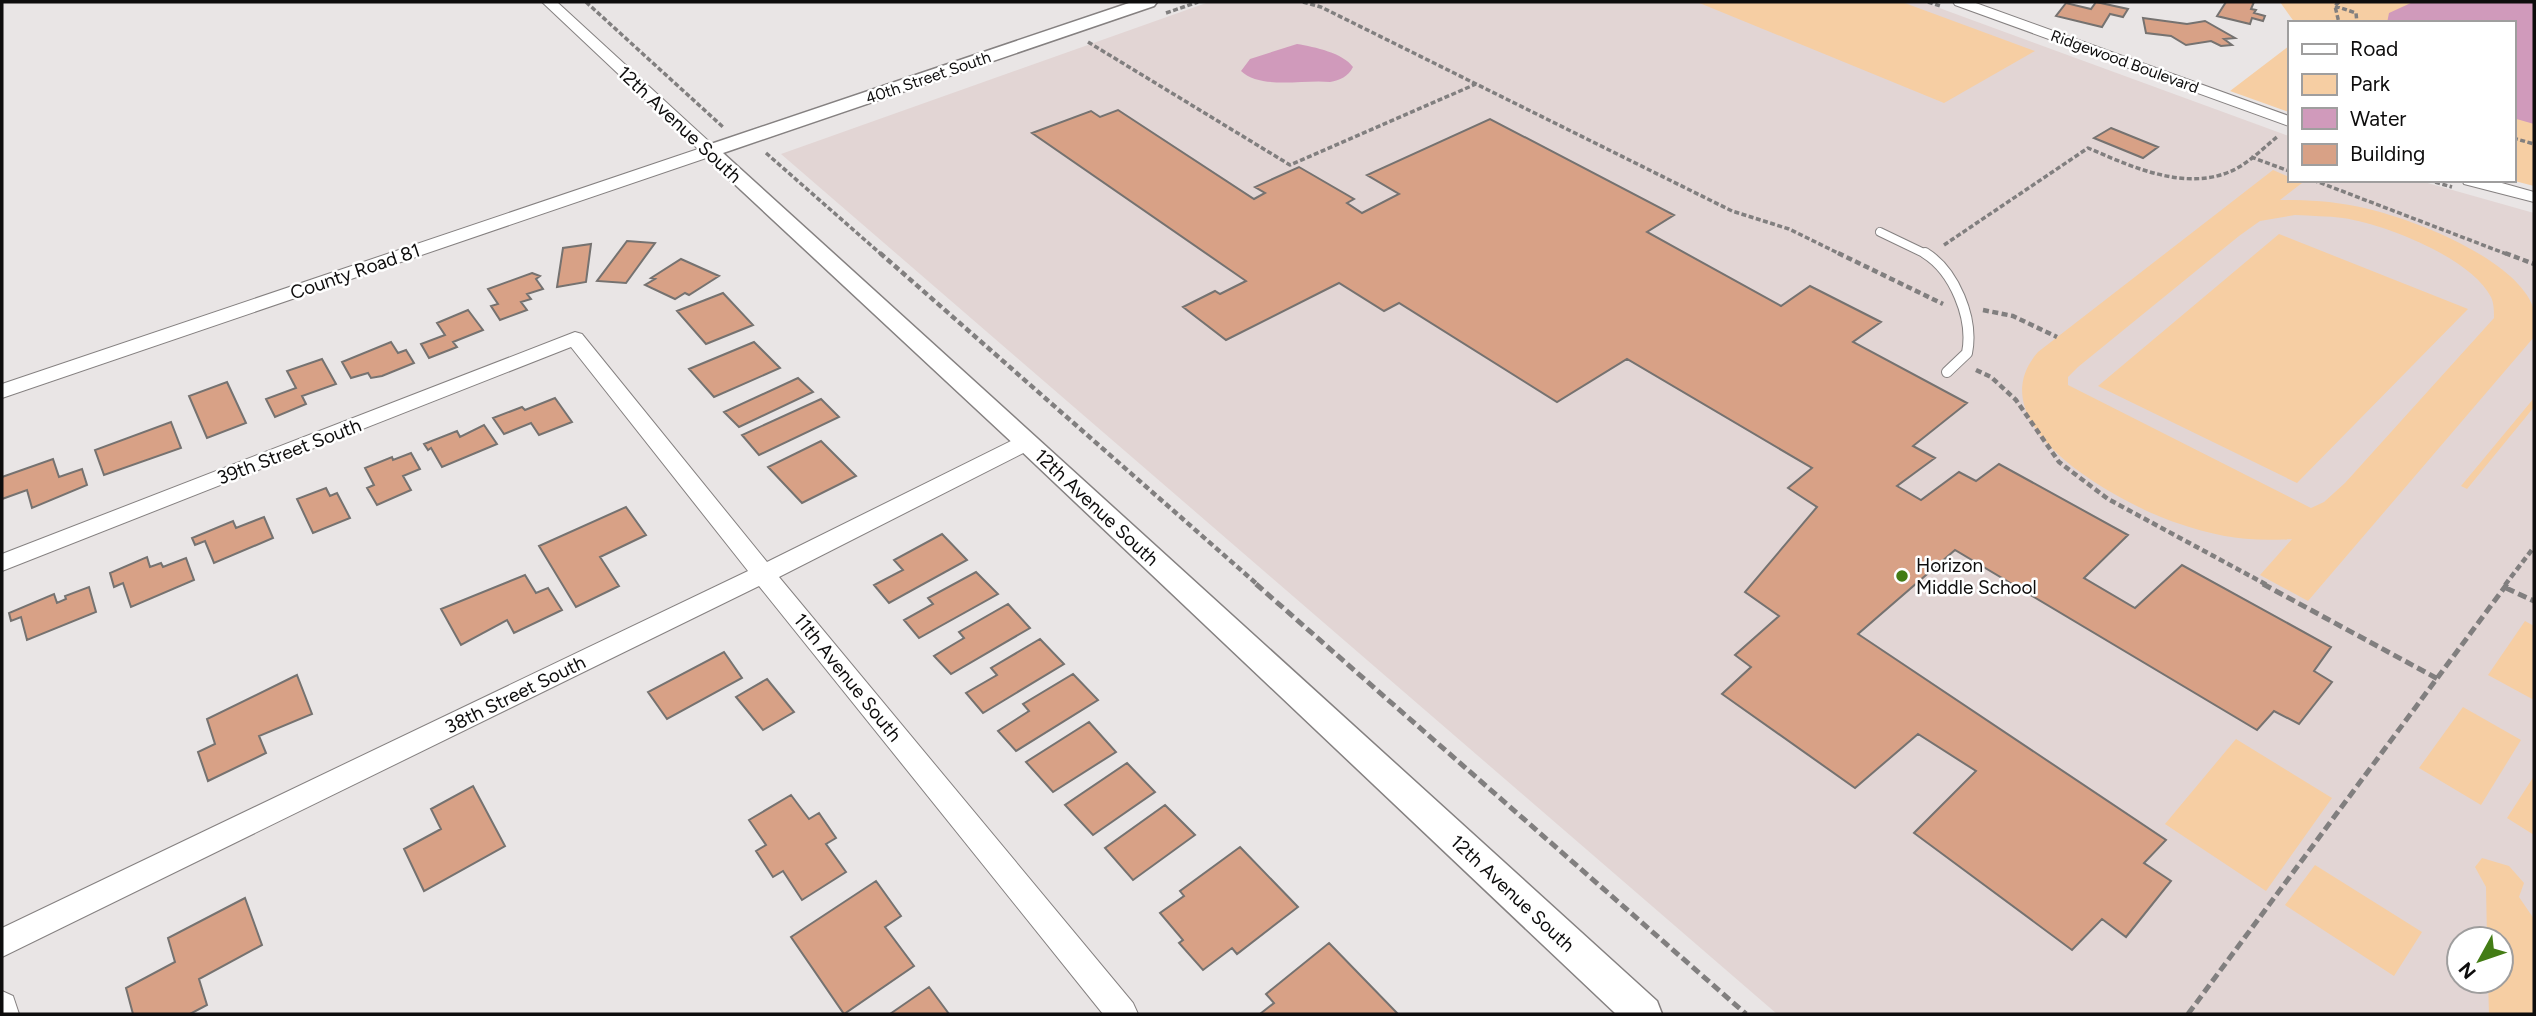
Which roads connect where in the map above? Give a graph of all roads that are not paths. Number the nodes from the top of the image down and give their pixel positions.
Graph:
1 (550, 2) edge
2 (1148, 2) edge
3 (1960, 2) edge
4 (2286, 126) edge
5 (709, 151) junction
6 (2478, 182) edge
7 (2534, 197) edge
8 (1880, 232) dead end
9 (575, 338) joint
10 (1947, 372) dead end
11 (2, 391) edge
12 (1027, 442) junction
13 (2, 563) edge
14 (764, 574) junction
15 (2, 943) edge
16 (2, 1006) edge
17 (3, 1014) edge
18 (1122, 1014) edge
19 (1643, 1014) edge

1 - 5 street, 12th Avenue South
2 - 5 street, 40th Street South
3 - 4 street, Ridgewood Boulevard
5 - 11 street, County Road 81
5 - 12 street, 12th Avenue South
6 - 7 street
8 - 10 lane
9 - 13 street, 39th Street South
9 - 14 street, 11th Avenue South
12 - 14 street, 38th Street South
12 - 19 street, 12th Avenue South
14 - 15 street, 38th Street South
14 - 18 street, 11th Avenue South
16 - 17 street

